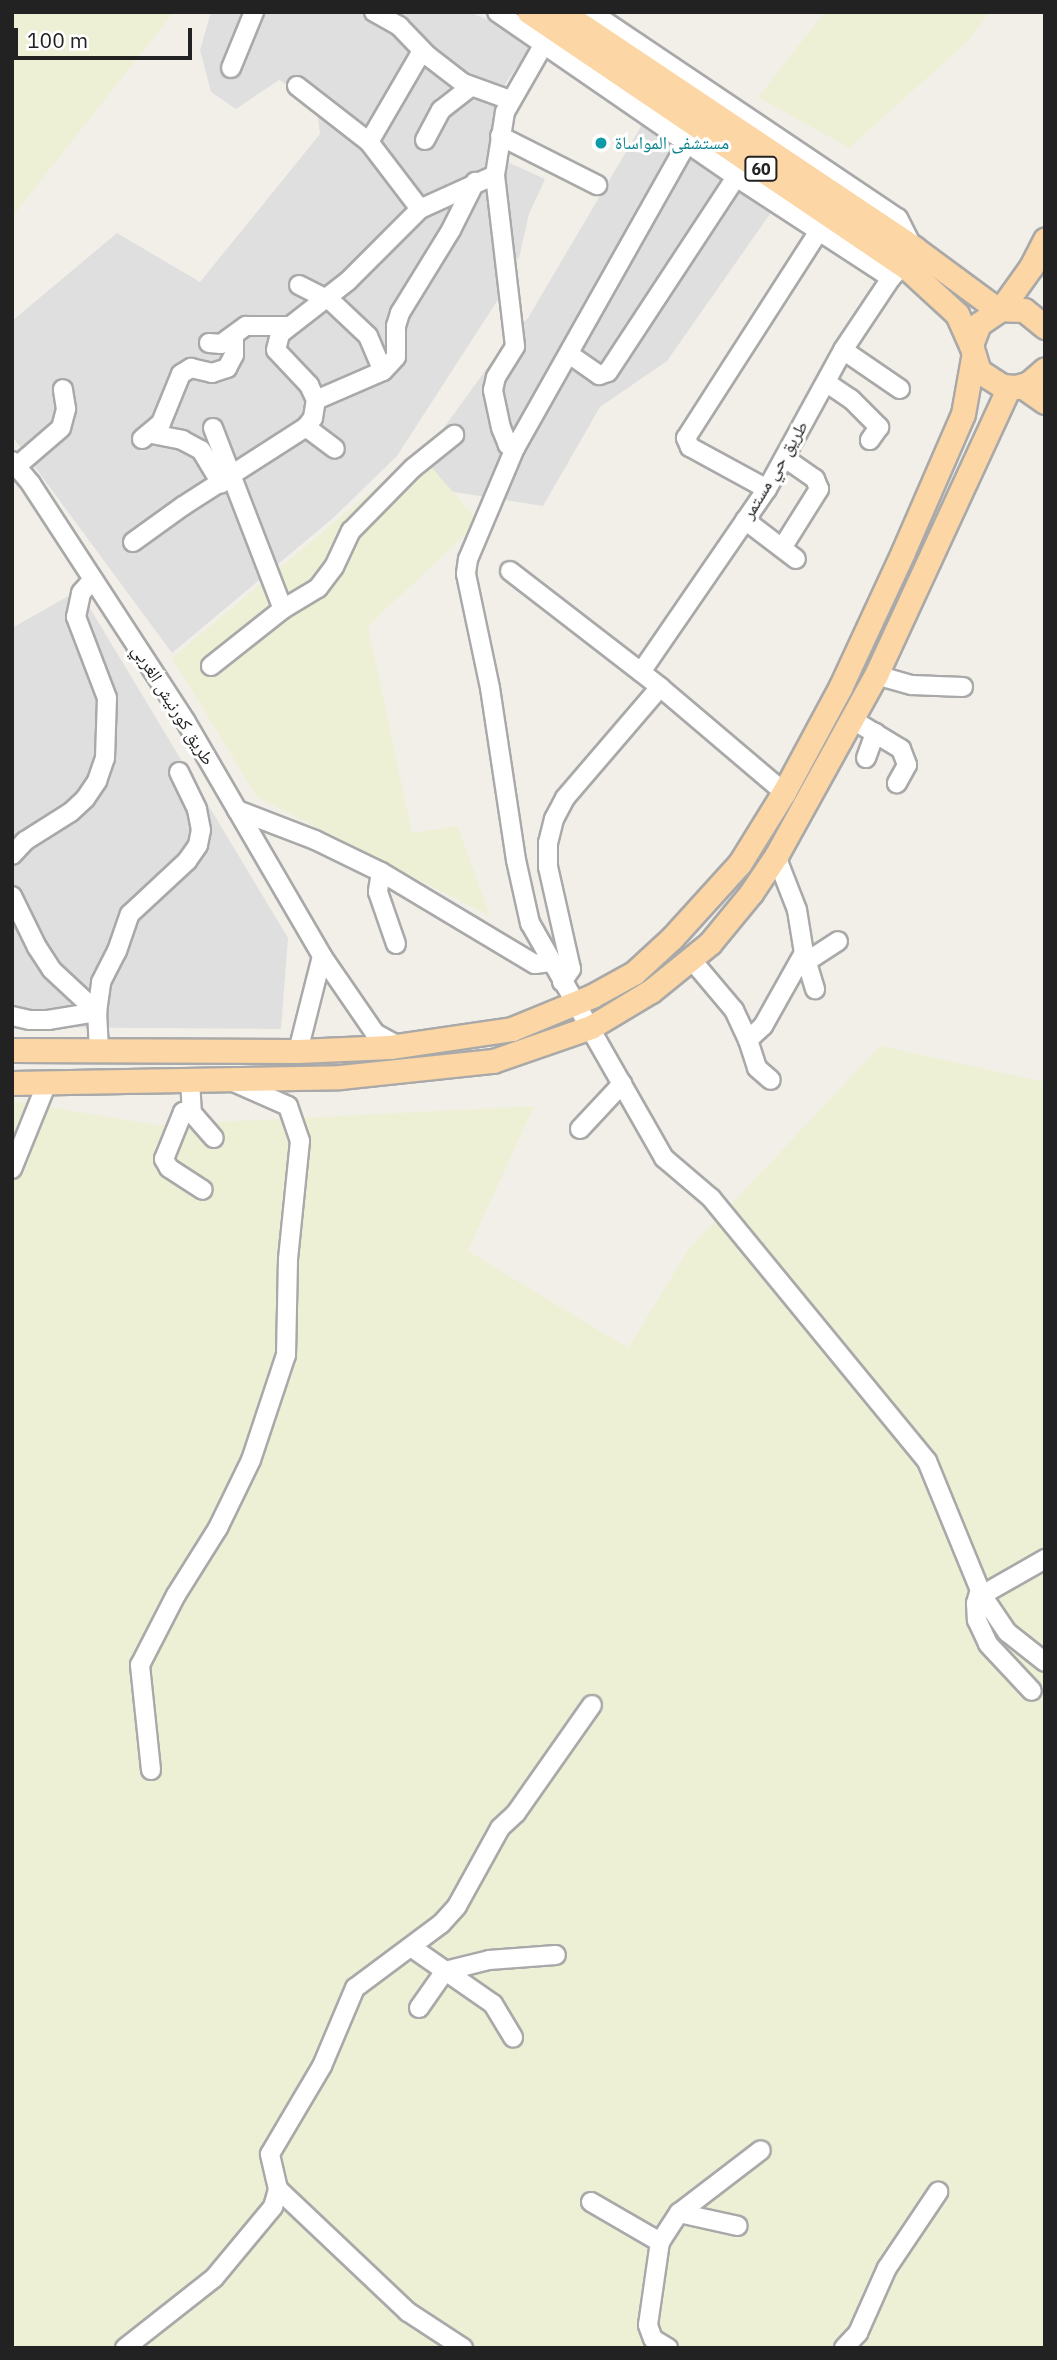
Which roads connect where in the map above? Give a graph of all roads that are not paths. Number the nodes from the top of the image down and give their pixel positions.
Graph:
1 (254, 12) edge
2 (374, 12) edge
3 (497, 12) edge
4 (530, 12) edge
5 (562, 12) edge
6 (591, 12) edge
7 (544, 44) junction
8 (422, 51) junction
9 (230, 68) dead end
10 (297, 86) dead end
11 (470, 87) junction
12 (510, 100) junction
13 (690, 133) junction
14 (500, 136) junction
15 (425, 141) dead end
16 (369, 142) junction
17 (495, 175) junction
18 (736, 177) junction
19 (475, 182) junction
20 (597, 185) dead end
21 (420, 209) junction
22 (819, 232) junction
23 (1045, 239) edge
24 (903, 264) junction
25 (299, 285) dead end
26 (325, 297) junction
27 (1000, 310) junction
28 (287, 326) junction
29 (396, 326) junction
30 (1045, 327) edge
31 (233, 335) junction
32 (371, 340) junction
33 (209, 343) dead end
34 (843, 350) junction
35 (972, 351) junction
36 (569, 354) junction
37 (1045, 369) edge
38 (383, 371) junction
39 (827, 383) junction
40 (1015, 387) junction
41 (900, 388) dead end
42 (63, 389) dead end
43 (316, 400) junction
44 (1045, 402) edge
45 (306, 427) junction
46 (213, 428) dead end
47 (454, 435) dead end
48 (870, 440) dead end
49 (515, 448) junction
50 (335, 449) dead end
51 (785, 458) junction
52 (15, 463) edge
53 (227, 480) junction
54 (767, 489) junction
55 (746, 520) junction
56 (133, 542) dead end
57 (510, 571) dead end
58 (93, 579) junction
59 (283, 609) junction
60 (211, 666) dead end
61 (640, 672) junction
62 (876, 675) junction
63 (660, 687) junction
64 (963, 687) dead end
65 (853, 720) junction
66 (875, 733) junction
67 (866, 758) dead end
68 (179, 772) dead end
69 (897, 783) dead end
70 (784, 792) junction
71 (237, 810) junction
72 (12, 855) edge
73 (776, 856) junction
74 (381, 872) junction
75 (12, 896) edge
76 (838, 941) dead end
77 (396, 944) dead end
78 (322, 956) junction
79 (805, 958) junction
80 (691, 959) junction
81 (551, 962) junction
82 (562, 982) junction
83 (815, 989) dead end
84 (574, 1004) junction
85 (97, 1012) junction
86 (12, 1016) edge
87 (591, 1027) junction
88 (748, 1040) junction
89 (398, 1046) junction
90 (12, 1050) edge
91 (99, 1050) junction
92 (298, 1051) junction
93 (223, 1078) junction
94 (190, 1079) junction
95 (771, 1080) dead end
96 (12, 1083) edge
97 (47, 1083) junction
98 (622, 1084) junction
99 (192, 1113) junction
100 (580, 1129) dead end
101 (214, 1138) dead end
102 (12, 1169) edge
103 (203, 1190) dead end
104 (1045, 1559) edge
105 (981, 1593) junction
106 (1045, 1662) edge
107 (1032, 1691) dead end
108 (592, 1705) dead end
109 (151, 1770) dead end
110 (411, 1947) junction
111 (556, 1955) dead end
112 (445, 1971) junction
113 (419, 2008) dead end
114 (513, 2037) dead end
115 (761, 2150) dead end
116 (278, 2189) junction
117 (938, 2192) dead end
118 (591, 2202) dead end
119 (679, 2213) junction
120 (738, 2226) dead end
121 (660, 2242) junction
122 (125, 2348) edge
123 (463, 2348) edge
124 (668, 2348) edge
125 (844, 2348) edge

1 - 9 street
2 - 8 street
3 - 7 street
4 - 13 main road, 60
5 - 24 main road, 60
6 - 24 street
7 - 12 street
7 - 13 street
8 - 11 street
8 - 16 street
10 - 16 street
11 - 12 street
11 - 15 street
12 - 14 street
13 - 18 street
13 - 24 main road, 60
13 - 36 street
14 - 17 street
14 - 20 street
16 - 21 street
17 - 19 street
17 - 49 street
18 - 22 street
18 - 36 street
19 - 21 street
19 - 29 street
21 - 26 street
22 - 24 street
22 - 54 street
23 - 27 main road
24 - 27 main road, 60
24 - 34 street, طريق حي مستمر
24 - 35 main road, 60
25 - 26 street
26 - 28 street
26 - 32 street
27 - 30 main road
27 - 35 main road
28 - 31 street
28 - 43 street
29 - 32 street
29 - 38 street
31 - 33 street
31 - 53 street
32 - 38 street
34 - 39 street, طريق حي مستمر
34 - 41 street
35 - 40 main road
35 - 70 main road
36 - 49 street
37 - 40 main road
38 - 43 street
39 - 48 street
39 - 51 street, طريق حي مستمر
40 - 44 main road
40 - 62 main road
42 - 52 street
43 - 45 street
45 - 50 street
45 - 53 street
46 - 53 street
47 - 59 street
49 - 81 street
51 - 54 street, طريق حي مستمر
51 - 55 street
52 - 58 street, طريق كورنيش الغربي
53 - 56 street
53 - 59 street
54 - 55 street, طريق حي مستمر
55 - 61 street, طريق حي مستمر
57 - 61 street
58 - 71 street, طريق كورنيش الغربي
58 - 72 street
59 - 60 street
61 - 63 street
62 - 64 street
62 - 65 main road
63 - 70 street
63 - 82 street
65 - 66 street
65 - 73 main road
66 - 67 street
66 - 69 street
68 - 85 street
70 - 84 main road
71 - 74 street
71 - 78 street, طريق كورنيش الغربي
73 - 79 street
73 - 80 main road
74 - 77 street
74 - 81 street
75 - 85 street
76 - 79 street
78 - 89 street, طريق كورنيش الغربي
78 - 92 street
79 - 83 street
79 - 88 street
80 - 87 main road
80 - 88 street
81 - 82 street
82 - 84 street
84 - 87 street
84 - 89 main road
85 - 86 street
85 - 91 street
87 - 93 main road
87 - 98 street
88 - 95 street
89 - 92 main road
90 - 91 main road
91 - 92 main road
93 - 94 main road
93 - 109 street
94 - 97 main road
94 - 99 street
96 - 97 main road
97 - 102 street
98 - 100 street
98 - 105 street
99 - 101 street
99 - 103 street
104 - 105 street
105 - 106 street
105 - 107 street
108 - 110 street
110 - 112 street
110 - 116 street
111 - 112 street
112 - 113 street
112 - 114 street
115 - 119 street
116 - 122 street
116 - 123 street
117 - 125 street
118 - 121 street
119 - 120 street
119 - 121 street
121 - 124 street

